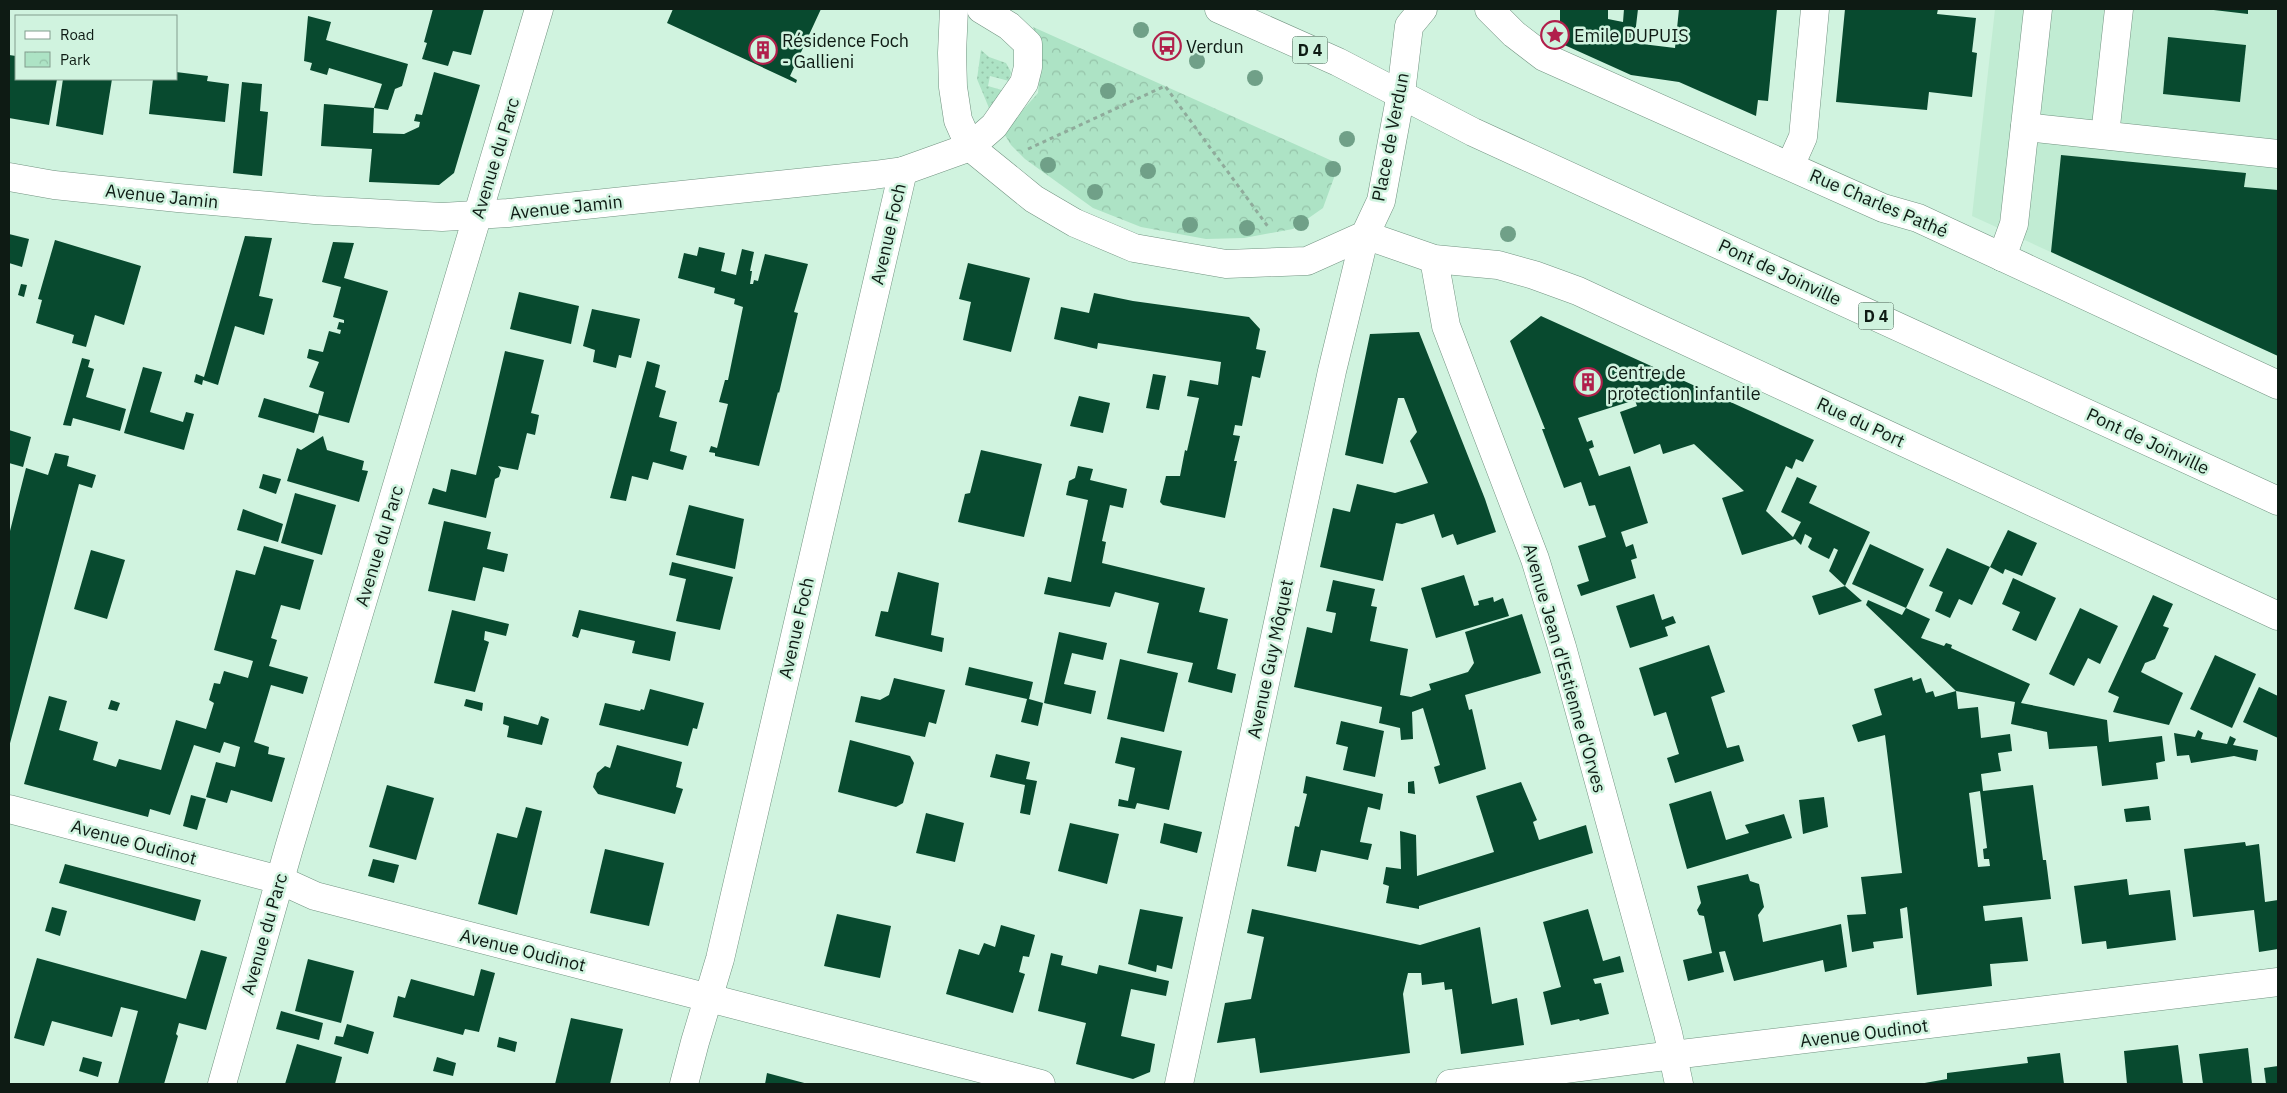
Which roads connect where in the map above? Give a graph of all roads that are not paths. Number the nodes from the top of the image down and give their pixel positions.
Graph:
1 (539, 9) edge
2 (954, 9) edge
3 (982, 9) edge
4 (1219, 9) edge
5 (1423, 9) edge
6 (1489, 9) edge
7 (1815, 9) edge
8 (2038, 9) edge
9 (2119, 9) edge
10 (1401, 93) junction
11 (2025, 127) junction
12 (2104, 136) junction
13 (970, 146) junction
14 (2278, 154) edge
15 (1790, 166) junction
16 (903, 170) junction
17 (9, 177) edge
18 (478, 214) junction
19 (1366, 235) junction
20 (2002, 257) junction
21 (1434, 259) junction
22 (2278, 385) edge
23 (2278, 501) edge
24 (2278, 616) edge
25 (9, 809) edge
26 (280, 880) junction
27 (2278, 982) edge
28 (708, 998) junction
29 (1673, 1055) junction
30 (222, 1084) edge
31 (684, 1084) edge
32 (1040, 1084) edge
33 (1179, 1084) edge
34 (1450, 1084) edge
35 (1679, 1084) edge

1 - 18 street, Avenue du Parc
2 - 13 street
3 - 13 street
4 - 10 street, D 4
5 - 10 street, Place de Verdun
6 - 15 street, Rue Charles Pathé
7 - 15 street
8 - 11 street
9 - 12 street
10 - 19 street, Place de Verdun
10 - 23 street, Pont de Joinville / D 4
11 - 12 street
11 - 20 street
12 - 14 street
13 - 16 street, Avenue Jamin
13 - 19 street
15 - 20 street, Rue Charles Pathé
16 - 18 street, Avenue Jamin
16 - 28 street, Avenue Foch
17 - 18 street, Avenue Jamin
18 - 26 street, Avenue du Parc
19 - 21 street, Rue du Port
19 - 33 street, Avenue Guy Môquet
20 - 22 street, Rue Charles Pathé
21 - 24 street, Rue du Port
21 - 29 street, Avenue Jean d'Estienne d'Orves
25 - 26 street, Avenue Oudinot
26 - 28 street, Avenue Oudinot
26 - 30 street, Avenue du Parc
27 - 29 street, Avenue Oudinot
28 - 31 street, Avenue Foch
28 - 32 street, Avenue Oudinot
29 - 34 street, Avenue Oudinot
29 - 35 street, Avenue Jean d'Estienne d'Orves

